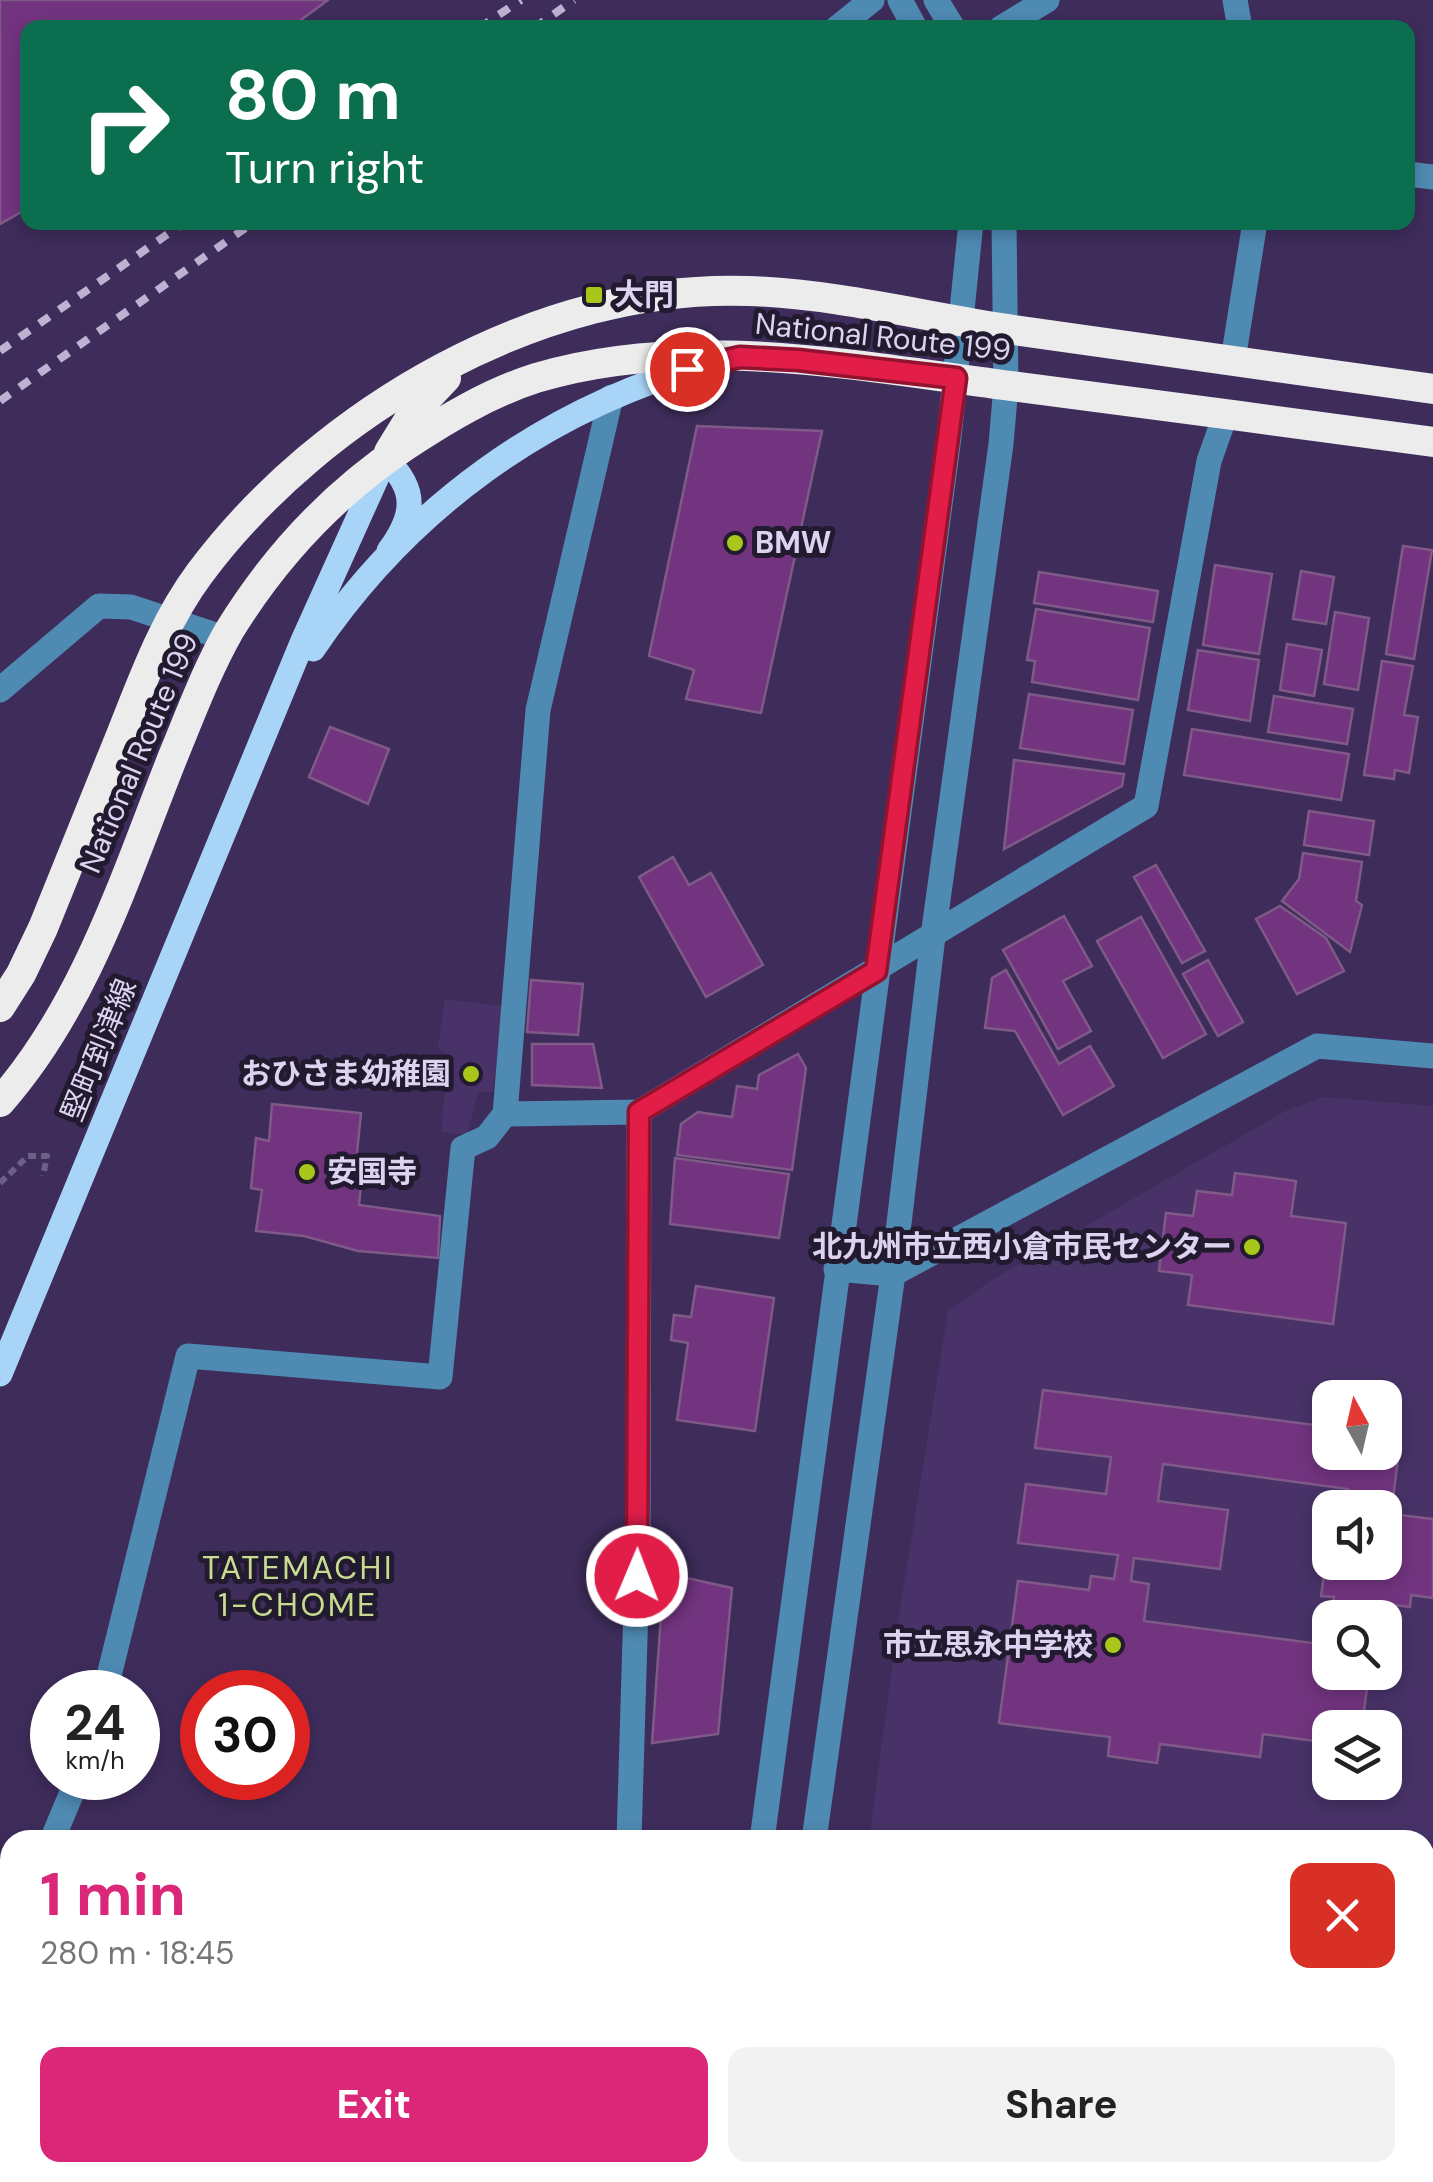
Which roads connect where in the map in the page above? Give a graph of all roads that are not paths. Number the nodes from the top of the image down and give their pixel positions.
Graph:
1 (872, 0) edge
2 (1047, 0) edge
3 (846, 20) edge
4 (1013, 20) edge
5 (970, 230) edge
6 (1004, 230) edge
7 (1253, 230) edge
8 (961, 321) junction
9 (1004, 328) junction
10 (470, 355) junction
11 (740, 357) junction
12 (1232, 360) junction
13 (956, 378) junction
14 (1006, 386) junction
15 (1433, 389) edge
16 (611, 397) junction
17 (1226, 412) junction
18 (1433, 442) edge
19 (385, 459) junction
20 (303, 464) junction
21 (389, 551) junction
22 (169, 622) junction
23 (226, 638) junction
24 (0, 690) edge
25 (258, 750) junction
26 (933, 936) junction
27 (876, 971) junction
28 (0, 1007) edge
29 (1433, 1056) edge
30 (0, 1102) edge
31 (639, 1112) junction
32 (505, 1114) junction
33 (836, 1269) junction
34 (892, 1274) junction
35 (0, 1374) edge
36 (110, 1670) edge
37 (69, 1800) edge
38 (56, 1830) edge
39 (629, 1830) edge
40 (763, 1830) edge
41 (815, 1830) edge

1 - 3 street
2 - 4 street
5 - 8 street
6 - 9 street
7 - 12 street
8 - 9 highway, National Route 199
8 - 10 highway, National Route 199
8 - 13 street
9 - 12 highway, National Route 199
9 - 14 street
10 - 19 highway
10 - 20 highway, National Route 199
11 - 13 highway, National Route 199
11 - 16 main road, 堅町到津線
11 - 19 highway, National Route 199
12 - 15 highway, National Route 199
13 - 14 highway, National Route 199
13 - 27 street
14 - 17 highway, National Route 199
14 - 26 street
16 - 21 main road, 堅町到津線
16 - 32 street
17 - 18 highway, National Route 199
17 - 26 street
19 - 20 highway
19 - 21 main road
19 - 23 highway, National Route 199
19 - 25 main road, 堅町到津線
20 - 22 highway, National Route 199
21 - 25 main road, 堅町到津線
22 - 23 street
22 - 24 street
22 - 28 highway, National Route 199
23 - 30 highway, National Route 199
25 - 35 main road, 堅町到津線
26 - 27 street
26 - 34 street
27 - 31 street
27 - 33 street
29 - 34 street
31 - 32 street
31 - 39 street
32 - 36 street
33 - 34 street
33 - 40 street
34 - 41 street
37 - 38 street

